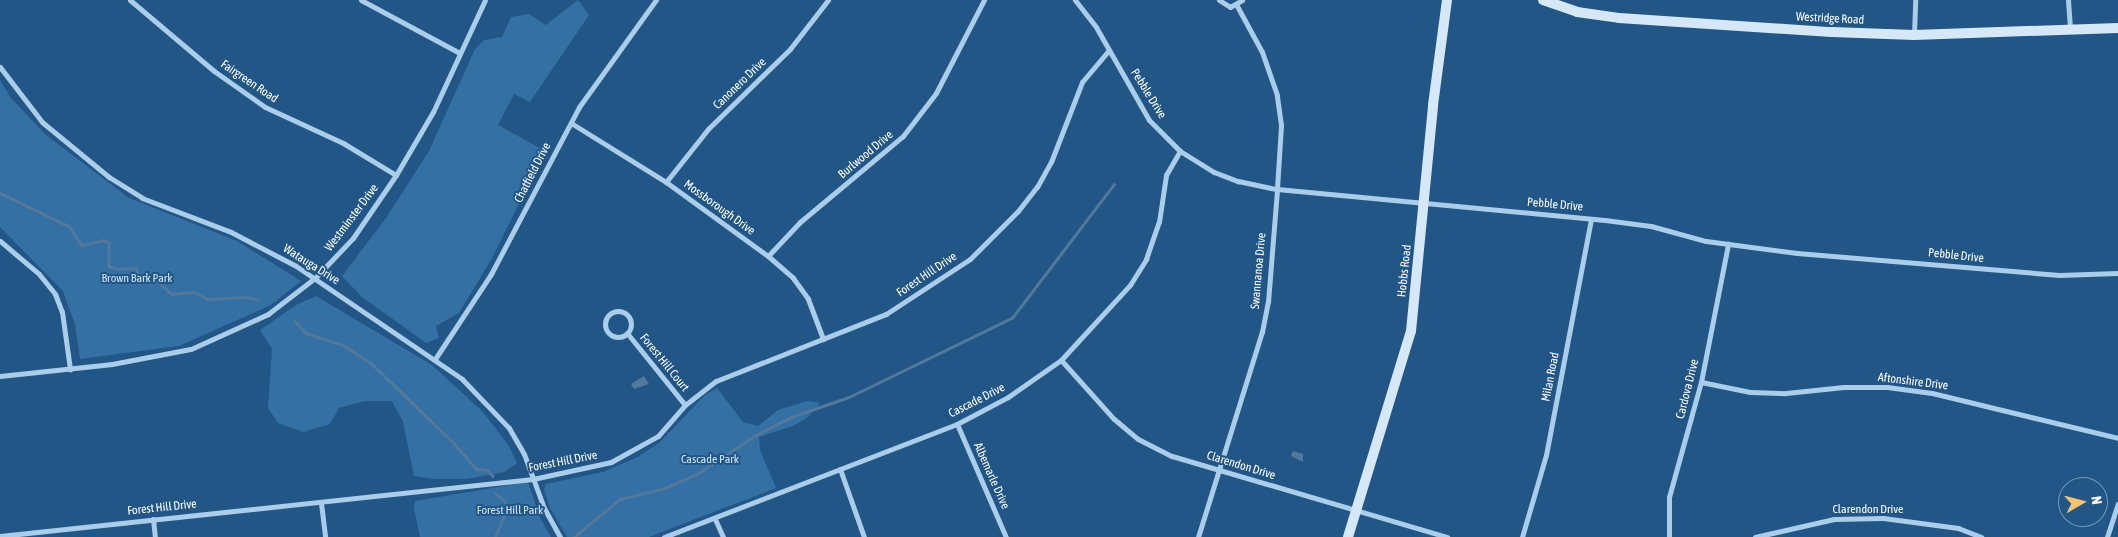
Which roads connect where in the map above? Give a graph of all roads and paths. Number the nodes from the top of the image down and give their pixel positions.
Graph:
1 (130, 0) edge
2 (362, 0) edge
3 (485, 0) edge
4 (656, 0) edge
5 (828, 0) edge
6 (984, 0) edge
7 (1075, 0) edge
8 (1219, 0) edge
9 (1242, 0) edge
10 (1447, 0) edge
11 (1543, 0) edge
12 (1915, 0) edge
13 (2068, 0) edge
14 (1237, 6) junction
15 (2118, 28) edge
16 (2070, 29) junction
17 (1914, 35) junction
18 (1110, 50) junction
19 (460, 53) junction
20 (0, 67) edge
21 (571, 123) junction
22 (1180, 151) junction
23 (396, 175) junction
24 (666, 182) junction
25 (1277, 190) junction
26 (1424, 203) junction
27 (1591, 219) junction
28 (0, 240) edge
29 (1728, 244) junction
30 (768, 256) junction
31 (2118, 273) edge
32 (315, 278) junction
33 (627, 333) junction
34 (823, 339) junction
35 (435, 359) junction
36 (1060, 360) junction
37 (70, 369) junction
38 (0, 376) edge
39 (1702, 382) junction
40 (685, 405) junction
41 (957, 424) junction
42 (2118, 438) edge
43 (840, 470) junction
44 (1220, 470) junction
45 (533, 479) junction
46 (321, 503) junction
47 (2118, 504) edge
48 (1357, 512) junction
49 (153, 519) junction
50 (715, 519) junction
51 (0, 536) edge
52 (155, 537) edge
53 (325, 537) edge
54 (560, 537) edge
55 (664, 537) edge
56 (723, 537) edge
57 (864, 537) edge
58 (1006, 537) edge
59 (1198, 537) edge
60 (1348, 537) edge
61 (1447, 537) edge
62 (1522, 537) edge
63 (1669, 537) edge
64 (1755, 537) edge
65 (1981, 537) edge
66 (2107, 537) edge

1 - 23 street, Fairgreen Road
2 - 19 street
3 - 19 street, Westminster Drive
4 - 21 street, Chatfield Drive
5 - 24 street, Canonero Drive
6 - 30 street, Burlwood Drive
7 - 18 street, Pebble Drive
8 - 14 street
9 - 14 street
10 - 26 main road, Hobbs Road
11 - 17 main road, Westridge Road
12 - 17 street
13 - 16 street
14 - 25 street, Swannanoa Drive
15 - 16 main road, Westridge Road
16 - 17 main road, Westridge Road
18 - 22 street, Pebble Drive
18 - 34 street, Forest Hill Drive
19 - 23 street, Westminster Drive
20 - 32 street, Watauga Drive
21 - 24 street, Mossborough Drive
21 - 35 street, Chatfield Drive
22 - 25 street, Pebble Drive
22 - 36 street, Cascade Drive
23 - 32 street, Westminster Drive
24 - 30 street, Mossborough Drive
25 - 26 street, Pebble Drive
25 - 44 street, Swannanoa Drive
26 - 27 street, Pebble Drive
26 - 48 main road, Hobbs Road
27 - 29 street, Pebble Drive
27 - 62 street, Milan Road
28 - 37 street
29 - 31 street, Pebble Drive
29 - 39 street, Cardova Drive
30 - 34 street, Mossborough Drive
32 - 35 street, Watauga Drive
32 - 37 street, Westminster Drive
33 - 33 street, Forest Hill Court
33 - 40 street, Forest Hill Court
34 - 40 street, Forest Hill Drive
35 - 45 street, Watauga Drive
36 - 41 street, Cascade Drive
36 - 44 street, Clarendon Drive
37 - 38 street, Westminster Drive
39 - 42 street, Aftonshire Drive
39 - 63 street, Cardova Drive
40 - 45 street, Forest Hill Drive
41 - 43 street, Cascade Drive
41 - 58 street, Albemarle Drive
43 - 50 street, Cascade Drive
43 - 57 street
44 - 48 street, Clarendon Drive
44 - 59 street, Swannanoa Drive
45 - 46 street, Forest Hill Drive
45 - 54 street, Watauga Drive
46 - 49 street, Forest Hill Drive
46 - 53 street
47 - 66 street
48 - 60 main road, Hobbs Road
48 - 61 street, Clarendon Drive
49 - 51 street, Forest Hill Drive
49 - 52 street
50 - 55 street, Cascade Drive
50 - 56 street
64 - 65 street, Clarendon Drive

